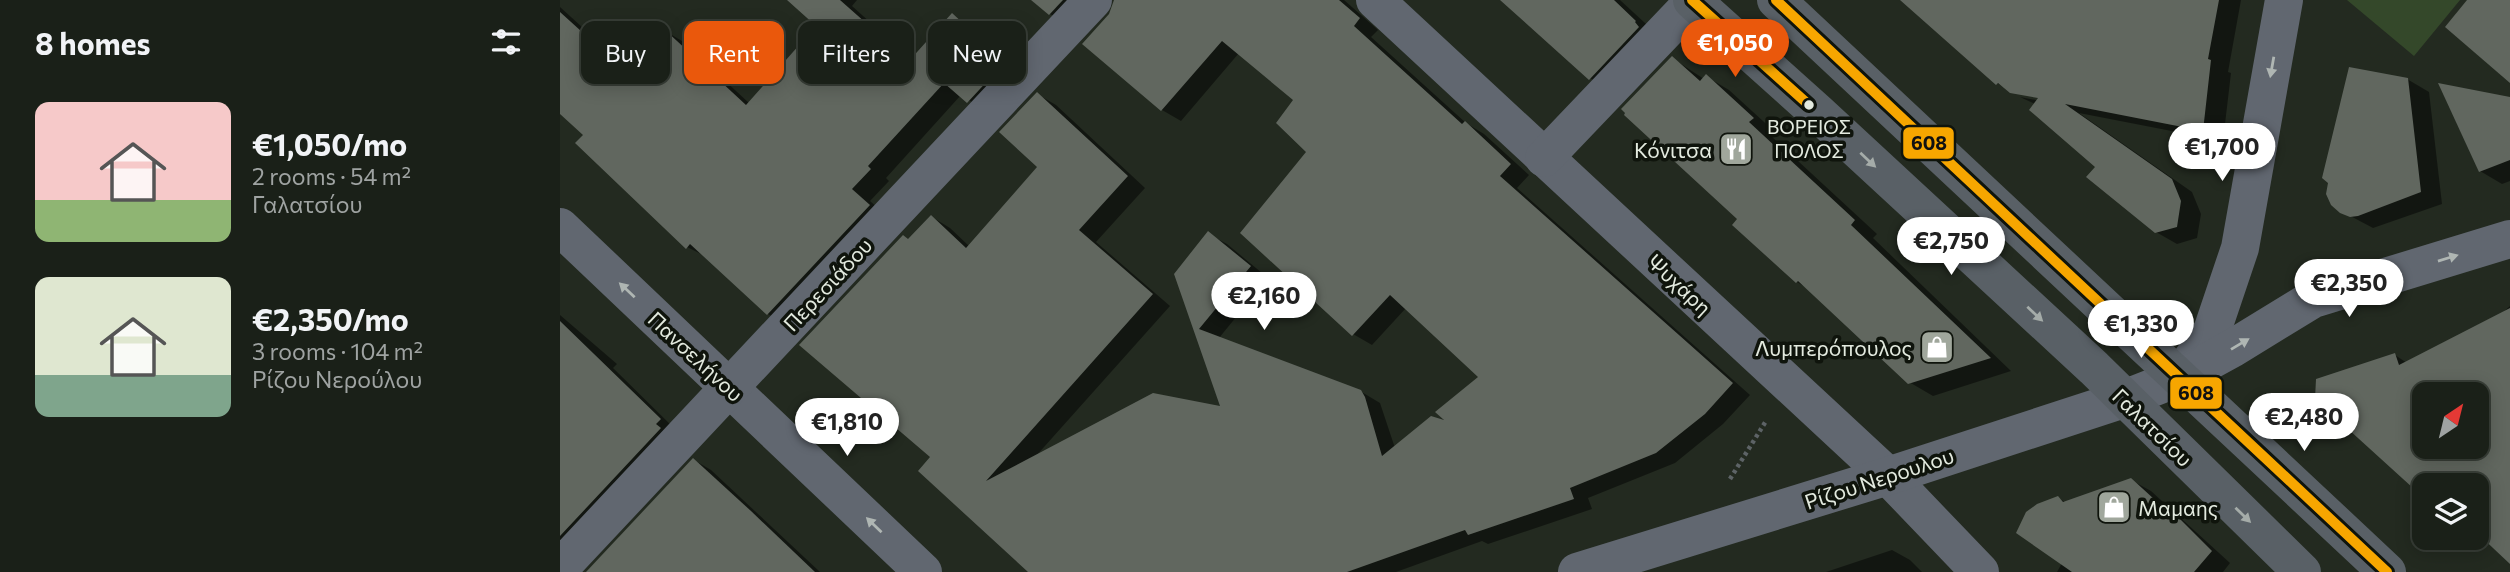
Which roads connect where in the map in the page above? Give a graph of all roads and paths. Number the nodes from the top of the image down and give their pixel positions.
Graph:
1 (1093, 0) edge
2 (1376, 0) edge
3 (1776, 0) edge
4 (2284, 0) edge
5 (1692, 1) edge
6 (1544, 158) junction
7 (560, 227) edge
8 (2510, 239) edge
9 (2180, 377) junction
10 (1789, 386) junction
11 (730, 387) junction
12 (2124, 399) junction
13 (1888, 476) junction
14 (1694, 536) junction
15 (560, 568) edge
16 (923, 572) edge
17 (1577, 572) edge
18 (1980, 572) edge
19 (2302, 572) edge
20 (2387, 572) edge

1 - 11 street, Περεσιάδου
2 - 6 street, Ψυχάρη
3 - 9 main road
4 -> 9 street
5 - 6 street
5 -> 12 main road, Γαλατσίου
6 - 10 street, Ψυχάρη
11 -> 7 street, Πανσελήνου
9 -> 8 street, Ρίζου Νερουλου
9 - 12 street, Ρίζου Νερουλου
9 - 20 main road
10 - 13 street, Ψυχάρη
10 - 14 path
11 - 15 street, Περεσιάδου
16 -> 11 street, Πανσελήνου
12 - 13 street, Ρίζου Νερουλου
12 -> 19 main road, Γαλατσίου
13 - 14 street, Ρίζου Νερουλου
13 - 18 street, Ψυχάρη
14 - 17 street, Ρίζου Νερουλου

